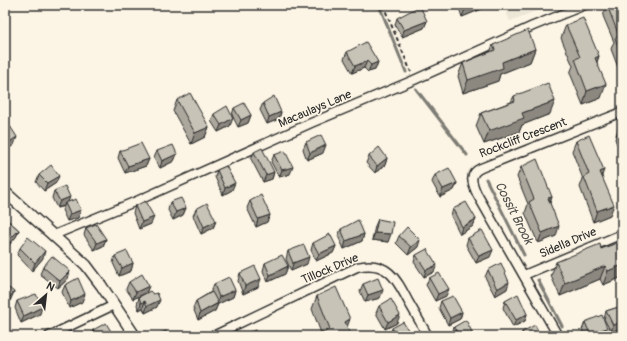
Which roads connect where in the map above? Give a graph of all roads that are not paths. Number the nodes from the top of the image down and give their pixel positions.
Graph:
1 (585, 5) edge
2 (622, 112) edge
3 (6, 196) edge
4 (622, 234) edge
5 (54, 235) junction
6 (524, 275) junction
7 (114, 305) junction
8 (49, 336) edge
9 (135, 336) edge
10 (213, 336) edge
11 (428, 336) edge
12 (558, 336) edge

1 - 5 street, Macaulays Lane
2 - 6 street, Rockcliff Crescent
3 - 5 street
4 - 6 street, Sidella Drive
5 - 7 street
6 - 12 street, Rockcliff Crescent
7 - 8 street
7 - 9 street
10 - 11 street, Tillock Drive

